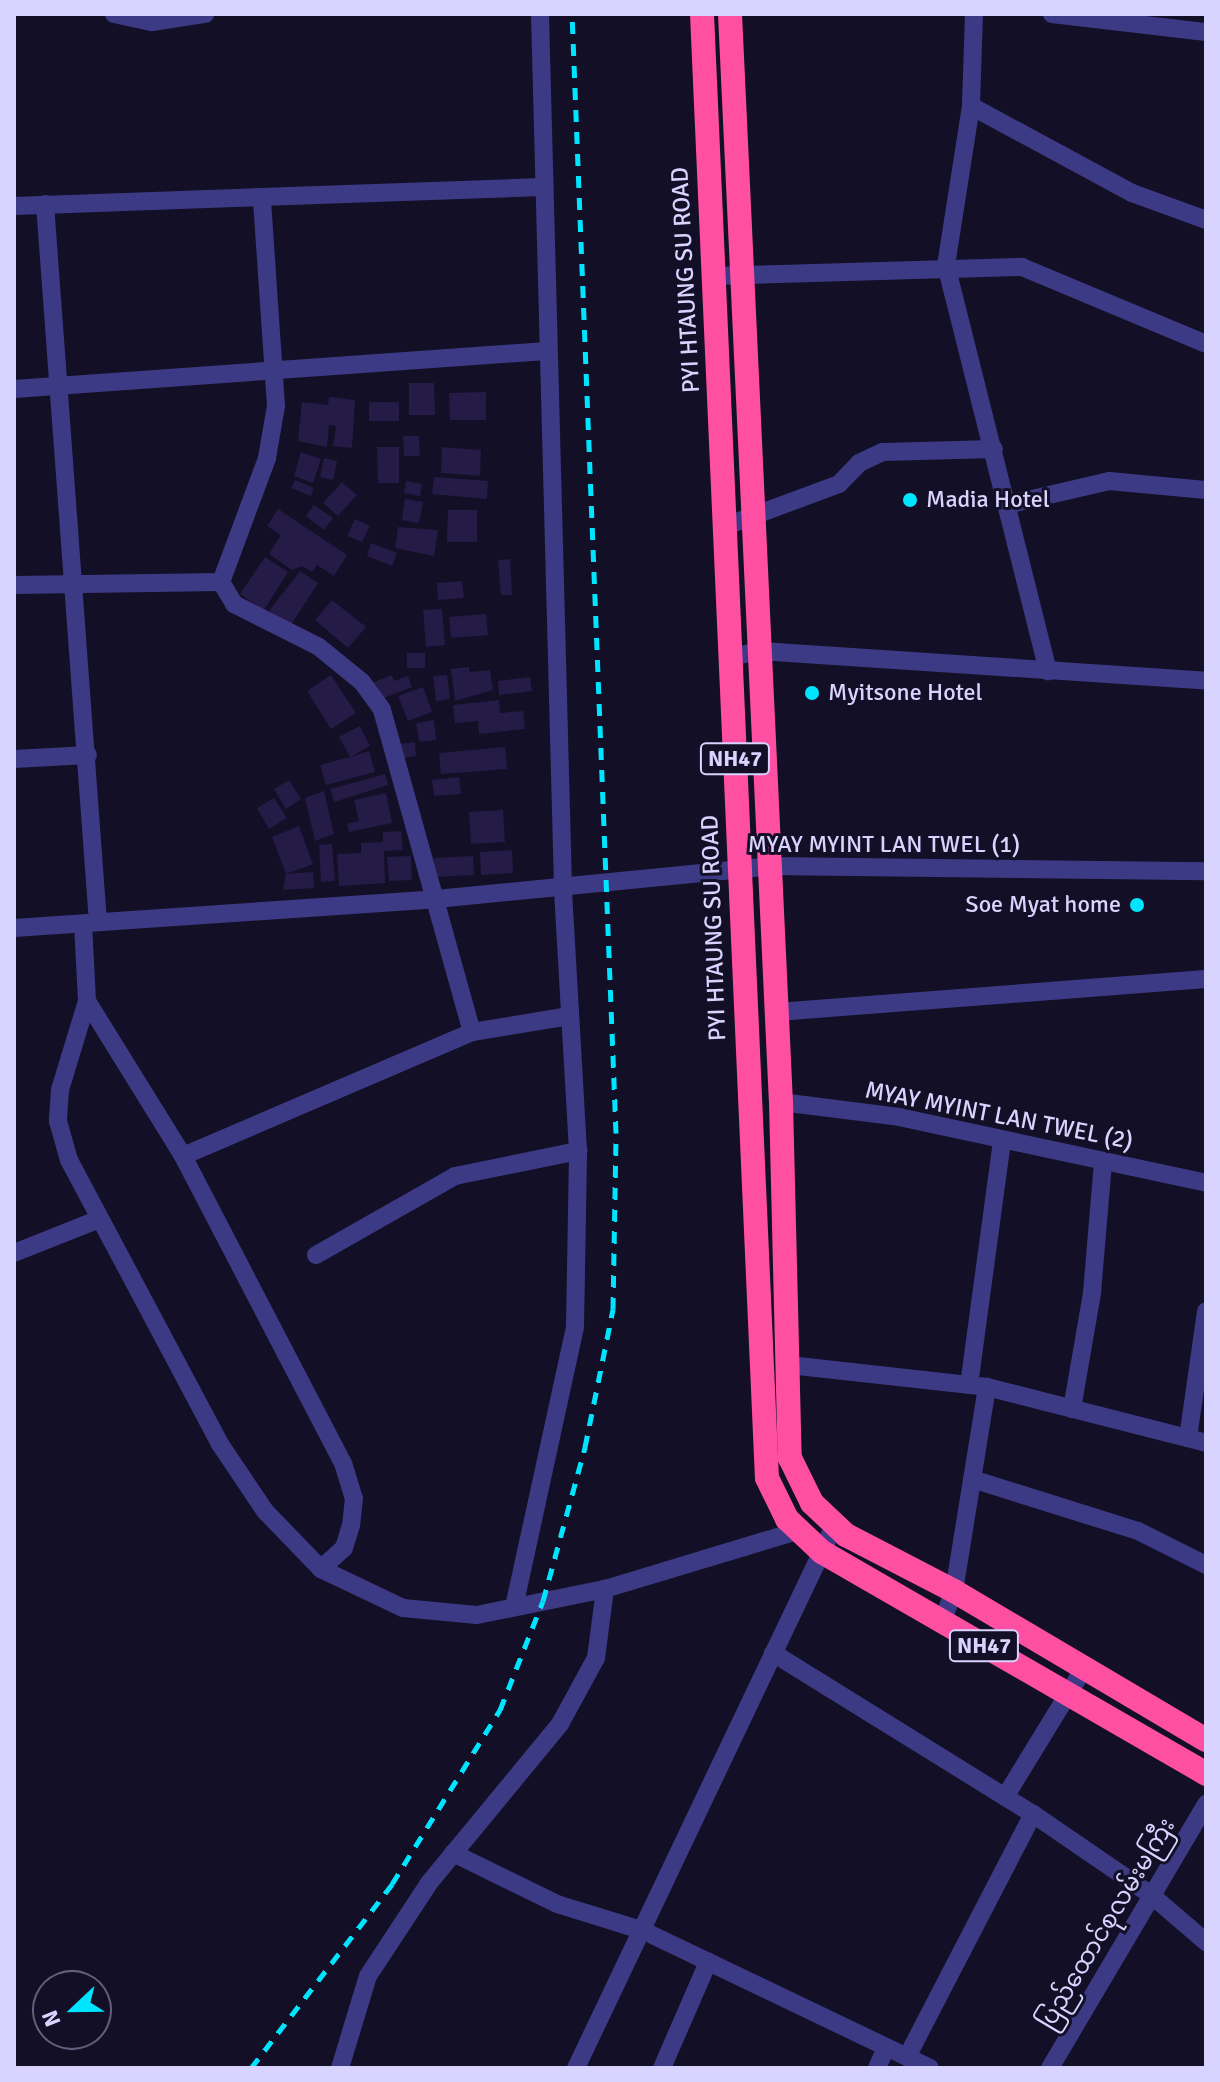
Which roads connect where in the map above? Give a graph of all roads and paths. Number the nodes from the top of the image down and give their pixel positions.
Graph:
1 (114, 14) edge
2 (205, 14) edge
3 (540, 14) edge
4 (702, 14) edge
5 (730, 14) edge
6 (974, 14) edge
7 (1052, 14) edge
8 (1060, 14) edge
9 (1206, 32) edge
10 (971, 106) junction
11 (734, 120) junction
12 (706, 121) junction
13 (542, 187) junction
14 (262, 200) junction
15 (45, 204) junction
16 (14, 206) edge
17 (1206, 220) edge
18 (946, 265) junction
19 (713, 276) junction
20 (740, 279) junction
21 (1206, 344) edge
22 (546, 351) junction
23 (273, 372) junction
24 (60, 387) junction
25 (14, 389) edge
26 (747, 396) junction
27 (720, 399) junction
28 (994, 449) junction
29 (1206, 490) edge
30 (1006, 505) junction
31 (754, 514) junction
32 (726, 526) junction
33 (73, 580) junction
34 (221, 582) junction
35 (14, 585) edge
36 (760, 651) junction
37 (731, 657) junction
38 (1048, 671) junction
39 (1206, 681) edge
40 (88, 755) junction
41 (14, 759) edge
42 (770, 866) junction
43 (740, 869) junction
44 (1206, 871) edge
45 (563, 887) junction
46 (436, 899) junction
47 (91, 923) junction
48 (14, 928) edge
49 (1206, 979) edge
50 (87, 1001) junction
51 (777, 1012) junction
52 (570, 1016) junction
53 (472, 1032) junction
54 (781, 1102) junction
55 (1002, 1140) junction
56 (578, 1151) junction
57 (751, 1154) junction
58 (183, 1156) junction
59 (782, 1157) junction
60 (1103, 1161) junction
61 (1206, 1181) edge
62 (1206, 1197) edge
63 (97, 1220) junction
64 (14, 1253) edge
65 (316, 1255) dead end
66 (1206, 1311) edge
67 (758, 1312) junction
68 (787, 1315) junction
69 (789, 1365) junction
70 (978, 1386) junction
71 (1072, 1409) junction
72 (1197, 1440) edge
73 (972, 1479) junction
74 (834, 1526) junction
75 (797, 1531) junction
76 (822, 1552) junction
77 (1206, 1565) edge
78 (321, 1569) junction
79 (605, 1589) junction
80 (954, 1591) junction
81 (514, 1607) junction
82 (942, 1622) junction
83 (773, 1653) junction
84 (1084, 1668) junction
85 (1064, 1692) junction
86 (1206, 1740) edge
87 (1206, 1774) edge
88 (1005, 1797) junction
89 (1206, 1804) edge
90 (1033, 1814) junction
91 (453, 1853) junction
92 (1150, 1894) junction
93 (644, 1931) junction
94 (1206, 1942) edge
95 (708, 1962) junction
96 (886, 2048) junction
97 (907, 2057) junction
98 (340, 2068) edge
99 (576, 2068) edge
100 (662, 2068) edge
101 (877, 2068) edge
102 (930, 2068) edge
103 (1050, 2068) edge

1 - 2 street
3 - 13 street
4 - 12 highway, PYI HTAUNG SU ROAD / NH47
5 - 11 highway, NH47
6 - 10 street
7 - 8 street
8 - 9 street
10 - 17 street
10 - 18 street
11 - 12 highway
11 - 20 highway, NH47
12 - 19 highway, PYI HTAUNG SU ROAD / NH47
13 - 14 street
13 - 22 street
14 - 15 street
14 - 23 street
15 - 16 street
15 - 24 street
18 - 20 street
18 - 21 street
18 - 28 street
19 - 20 street
19 - 27 highway, PYI HTAUNG SU ROAD / NH47
20 - 26 highway, NH47
22 - 23 street
22 - 45 street
23 - 24 street
23 - 34 street
24 - 25 street
24 - 33 street
26 - 27 highway
26 - 31 highway, NH47
27 - 32 highway, PYI HTAUNG SU ROAD / NH47
28 - 30 street
28 - 31 street
29 - 30 street
30 - 38 street
31 - 32 street
31 - 36 highway, NH47
32 - 37 highway, PYI HTAUNG SU ROAD / NH47
33 - 34 street
33 - 35 street
33 - 40 street
34 - 46 street
36 - 37 street
36 - 38 street
36 - 42 highway, NH47
37 - 43 highway, PYI HTAUNG SU ROAD / NH47
38 - 39 street
40 - 41 street
40 - 47 street
42 - 43 street, MYAY MYINT LAN TWEL (1)
42 - 44 street, MYAY MYINT LAN TWEL (1)
42 - 51 highway, NH47
43 - 45 street, MYAY MYINT LAN TWEL (1)
43 - 57 highway, PYI HTAUNG SU ROAD / NH47
45 - 46 street, MYAY MYINT LAN TWEL (1)
45 - 52 street
46 - 47 street, MYAY MYINT LAN TWEL (1)
46 - 53 street
47 - 48 street, MYAY MYINT LAN TWEL (1)
47 - 50 street
49 - 51 street
50 - 58 street
50 - 63 street
51 - 54 highway, NH47
52 - 53 street
52 - 56 street
53 - 58 street
54 - 55 street, MYAY MYINT LAN TWEL (2)
54 - 59 highway, NH47
55 - 60 street, MYAY MYINT LAN TWEL (2)
55 - 70 street
56 - 65 street
56 - 81 street
57 - 59 highway
57 - 67 highway, PYI HTAUNG SU ROAD / NH47
58 - 78 street
59 - 68 highway, NH47
60 - 61 street, MYAY MYINT LAN TWEL (2)
60 - 71 street
61 - 62 street
63 - 64 street
63 - 78 street
66 - 72 street
67 - 68 highway
67 - 75 highway, PYI HTAUNG SU ROAD / NH47
68 - 69 highway, NH47
69 - 70 street
69 - 74 highway, NH47
70 - 71 street
70 - 73 street
71 - 72 street
73 - 77 street
73 - 80 street
74 - 76 street
74 - 80 highway, NH47
75 - 76 highway, NH47
75 - 79 street
76 - 82 highway, NH47
76 - 83 street
78 - 81 street
79 - 81 street
79 - 91 street
80 - 82 street
80 - 84 highway, NH47
82 - 85 highway, NH47
83 - 88 street
83 - 93 street
84 - 85 street
84 - 86 highway, NH47
85 - 87 highway, NH47
85 - 88 street
88 - 90 street
89 - 92 street, ပြည်ထောင်စုလမ်းမကြီး
90 - 92 street
90 - 97 street
91 - 93 street
91 - 98 street
92 - 94 street
92 - 103 street, ပြည်ထောင်စုလမ်းမကြီး
93 - 95 street
93 - 99 street
95 - 96 street
95 - 100 street
96 - 97 street
96 - 101 street
97 - 102 street

